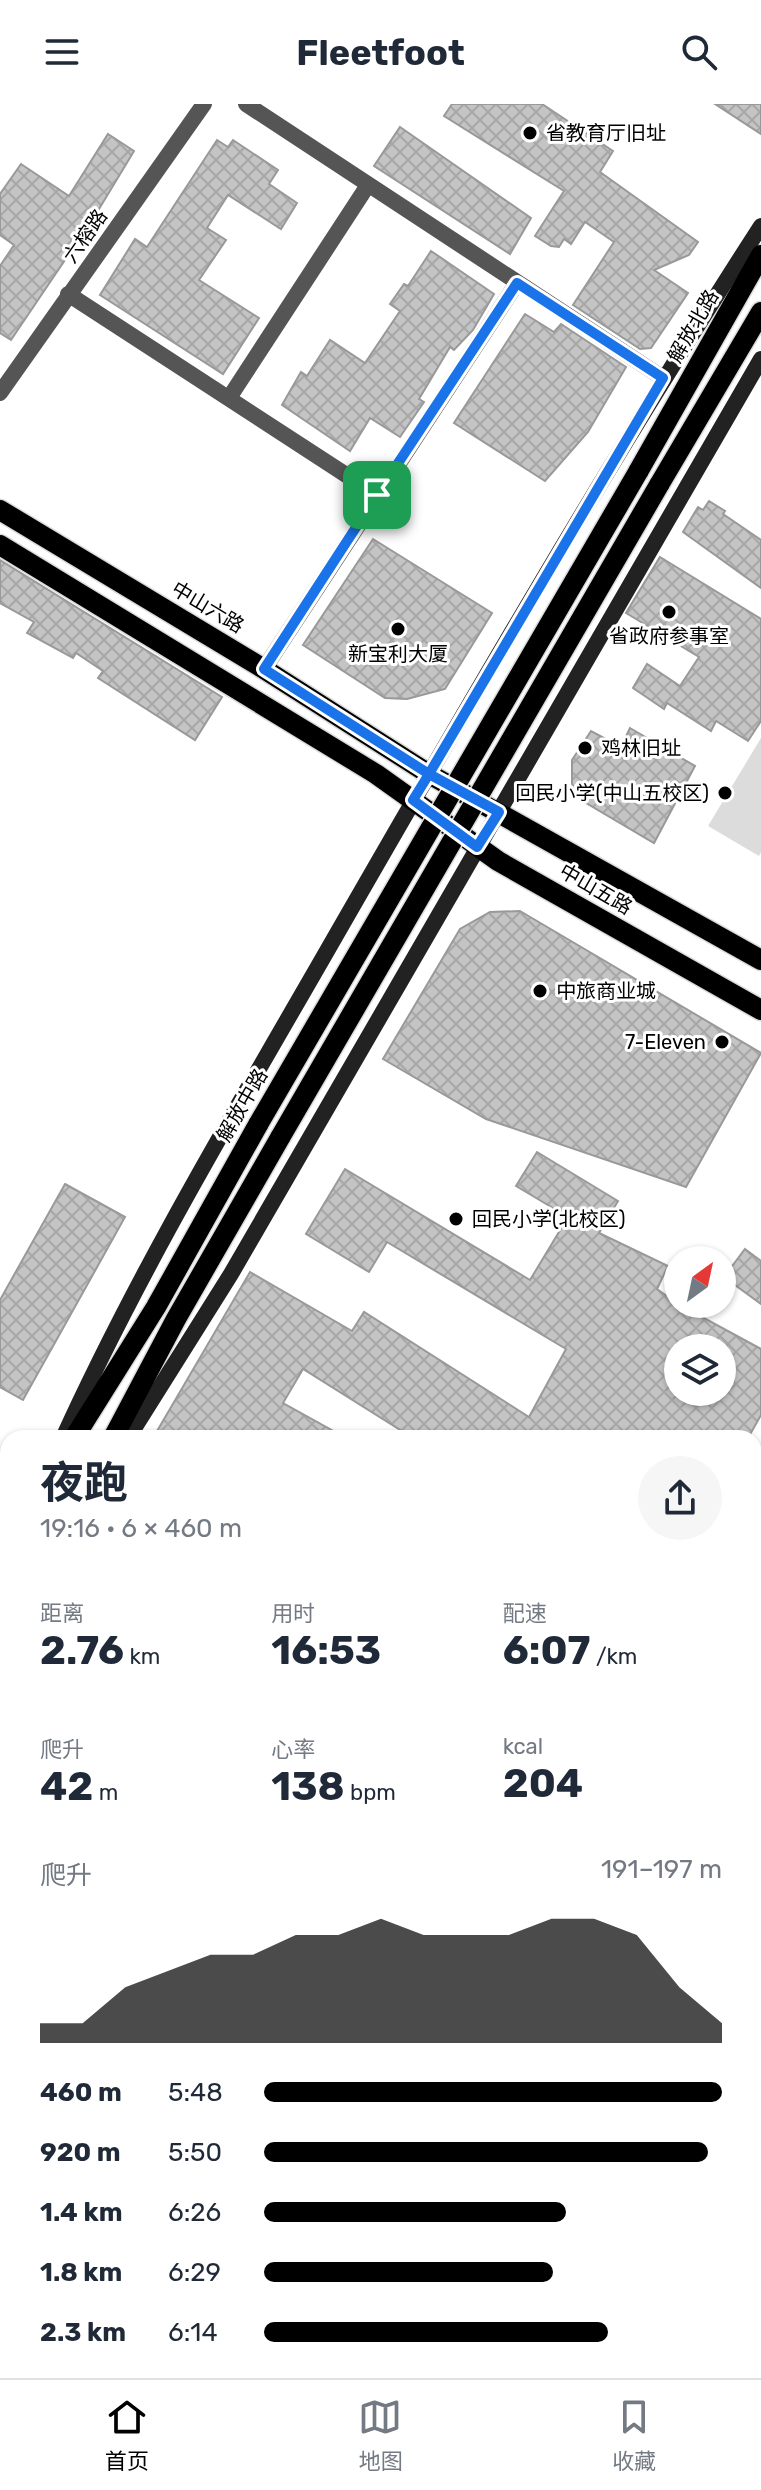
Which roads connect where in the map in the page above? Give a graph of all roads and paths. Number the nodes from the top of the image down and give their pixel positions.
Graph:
1 (204, 104) edge
2 (246, 104) edge
3 (368, 185) junction
4 (761, 226) edge
5 (761, 255) edge
6 (517, 283) junction
7 (68, 294) junction
8 (761, 312) edge
9 (761, 359) edge
10 (663, 378) junction
11 (0, 393) edge
12 (229, 398) junction
13 (377, 495) junction
14 (0, 510) edge
15 (0, 545) edge
16 (264, 669) junction
17 (429, 774) junction
18 (450, 795) joint
19 (413, 800) junction
20 (499, 812) junction
21 (477, 847) junction
22 (761, 960) edge
23 (761, 1010) edge
24 (67, 1430) edge
25 (79, 1430) edge
26 (117, 1430) edge
27 (133, 1430) edge

1 - 7 street, 六榕路
2 - 3 street
3 - 6 street
3 - 12 street
4 - 10 main road
5 - 18 main road, 解放北路, bridge
6 - 10 street
6 - 13 street
7 - 11 street, 六榕路
7 - 12 street
8 - 26 main road, bridge
9 - 20 main road
10 - 17 main road
12 - 13 street
13 - 16 street
14 - 16 main road, 中山六路
15 - 19 main road
16 - 17 main road, 中山六路
17 - 19 main road
17 - 20 main road, 中山五路
18 - 25 main road, 解放中路, bridge
19 - 21 main road, 中山五路
19 - 24 main road
20 - 21 main road
20 - 22 main road, 中山五路
21 - 23 main road, 中山五路
21 - 27 main road

